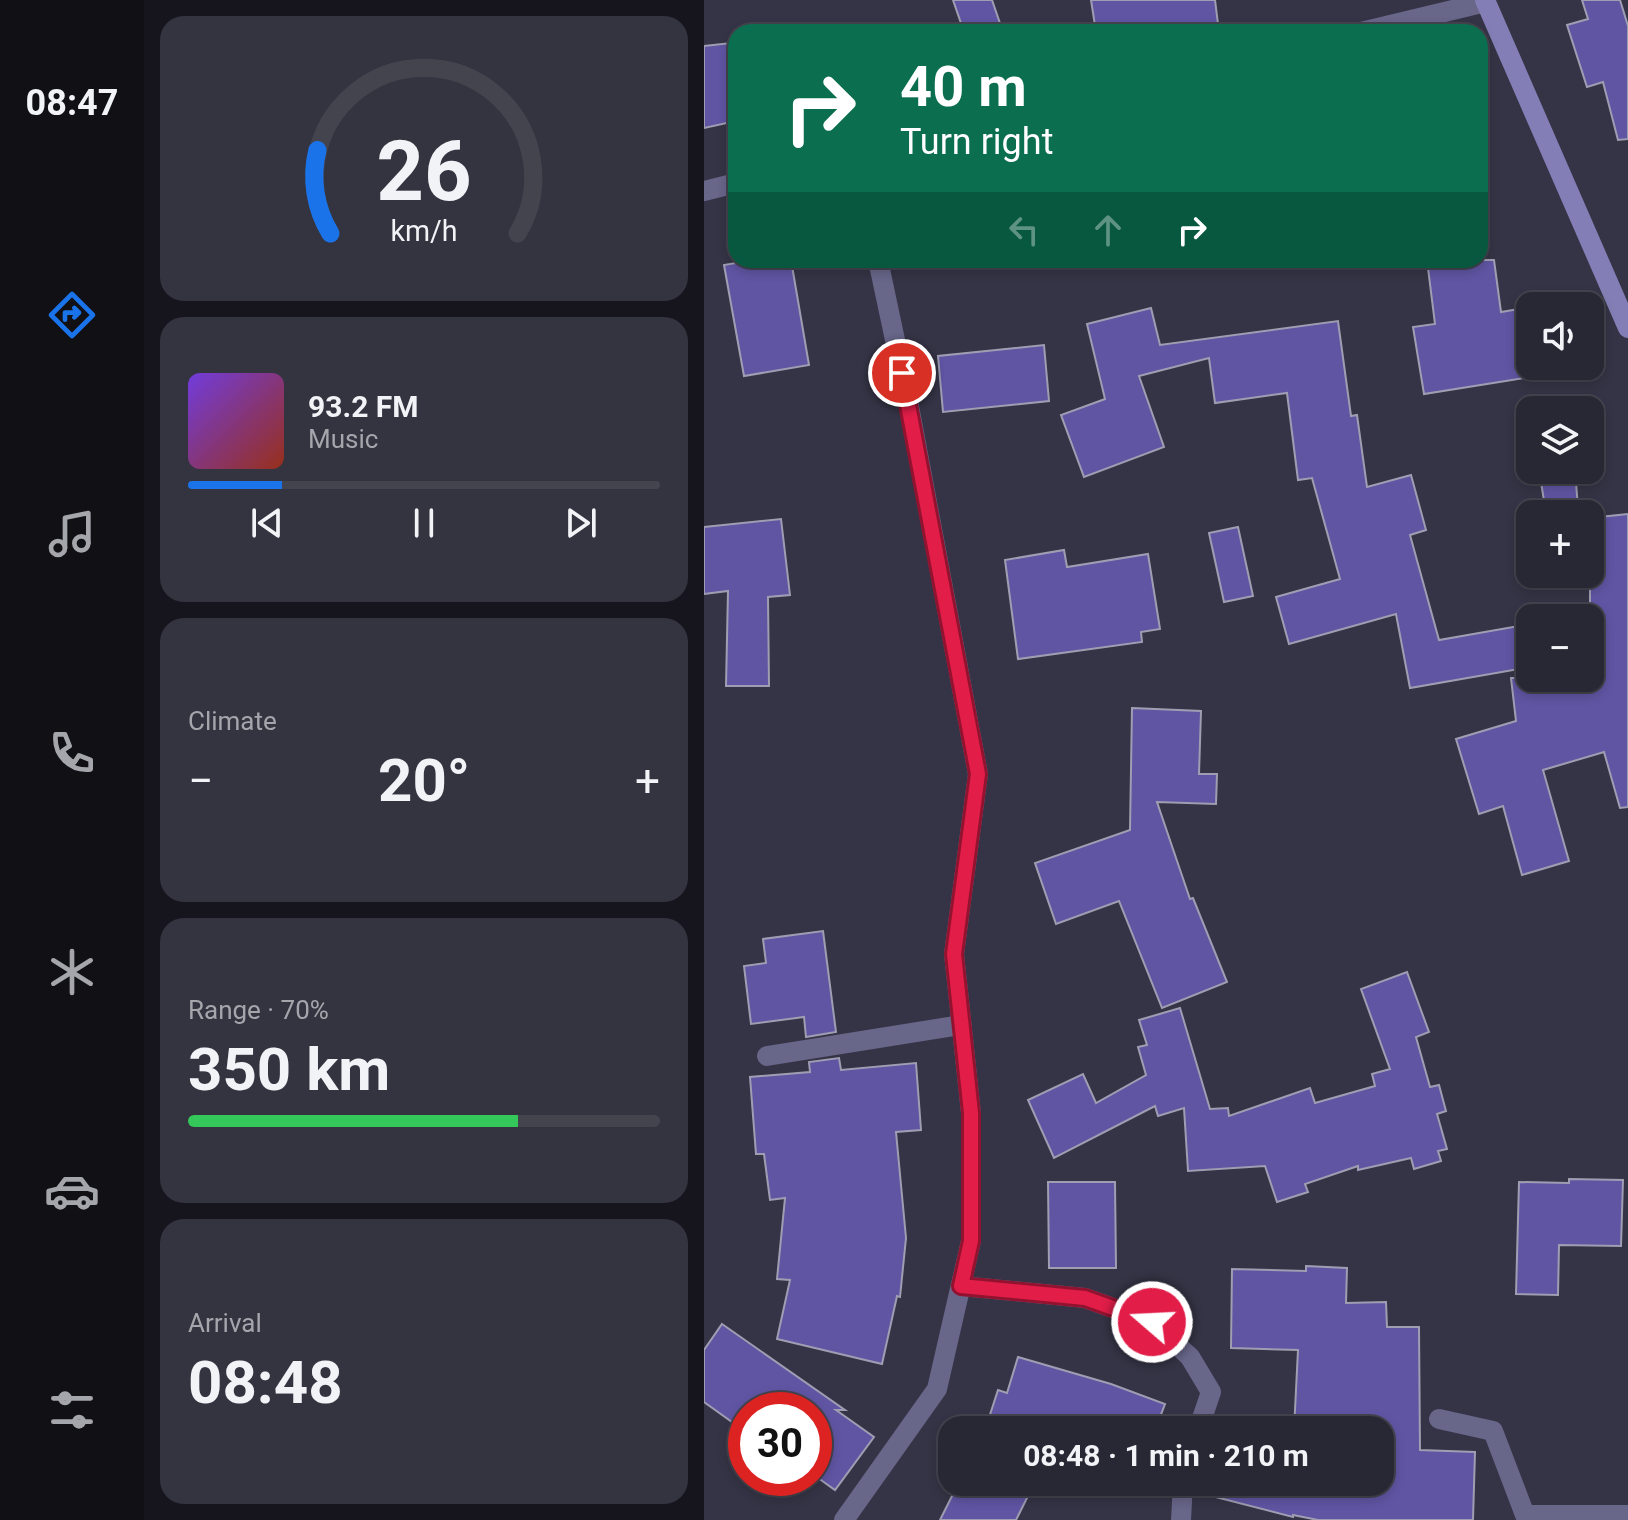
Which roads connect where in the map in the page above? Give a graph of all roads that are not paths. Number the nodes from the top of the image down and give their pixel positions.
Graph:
1 (1489, 1) edge
2 (1394, 24) edge
3 (728, 185) edge
4 (704, 191) edge
5 (880, 268) edge
6 (1628, 328) edge
7 (961, 1025) junction
8 (767, 1056) dead end
9 (961, 1286) junction
10 (1203, 1416) edge
11 (1439, 1419) dead end
12 (1182, 1496) edge
13 (1628, 1515) edge
14 (844, 1520) edge
15 (1181, 1520) edge

1 - 2 street
1 - 6 main road
3 - 4 street
5 - 7 street
7 - 8 street
7 - 9 street
9 - 10 street
9 - 14 street
11 - 13 street
12 - 15 street

